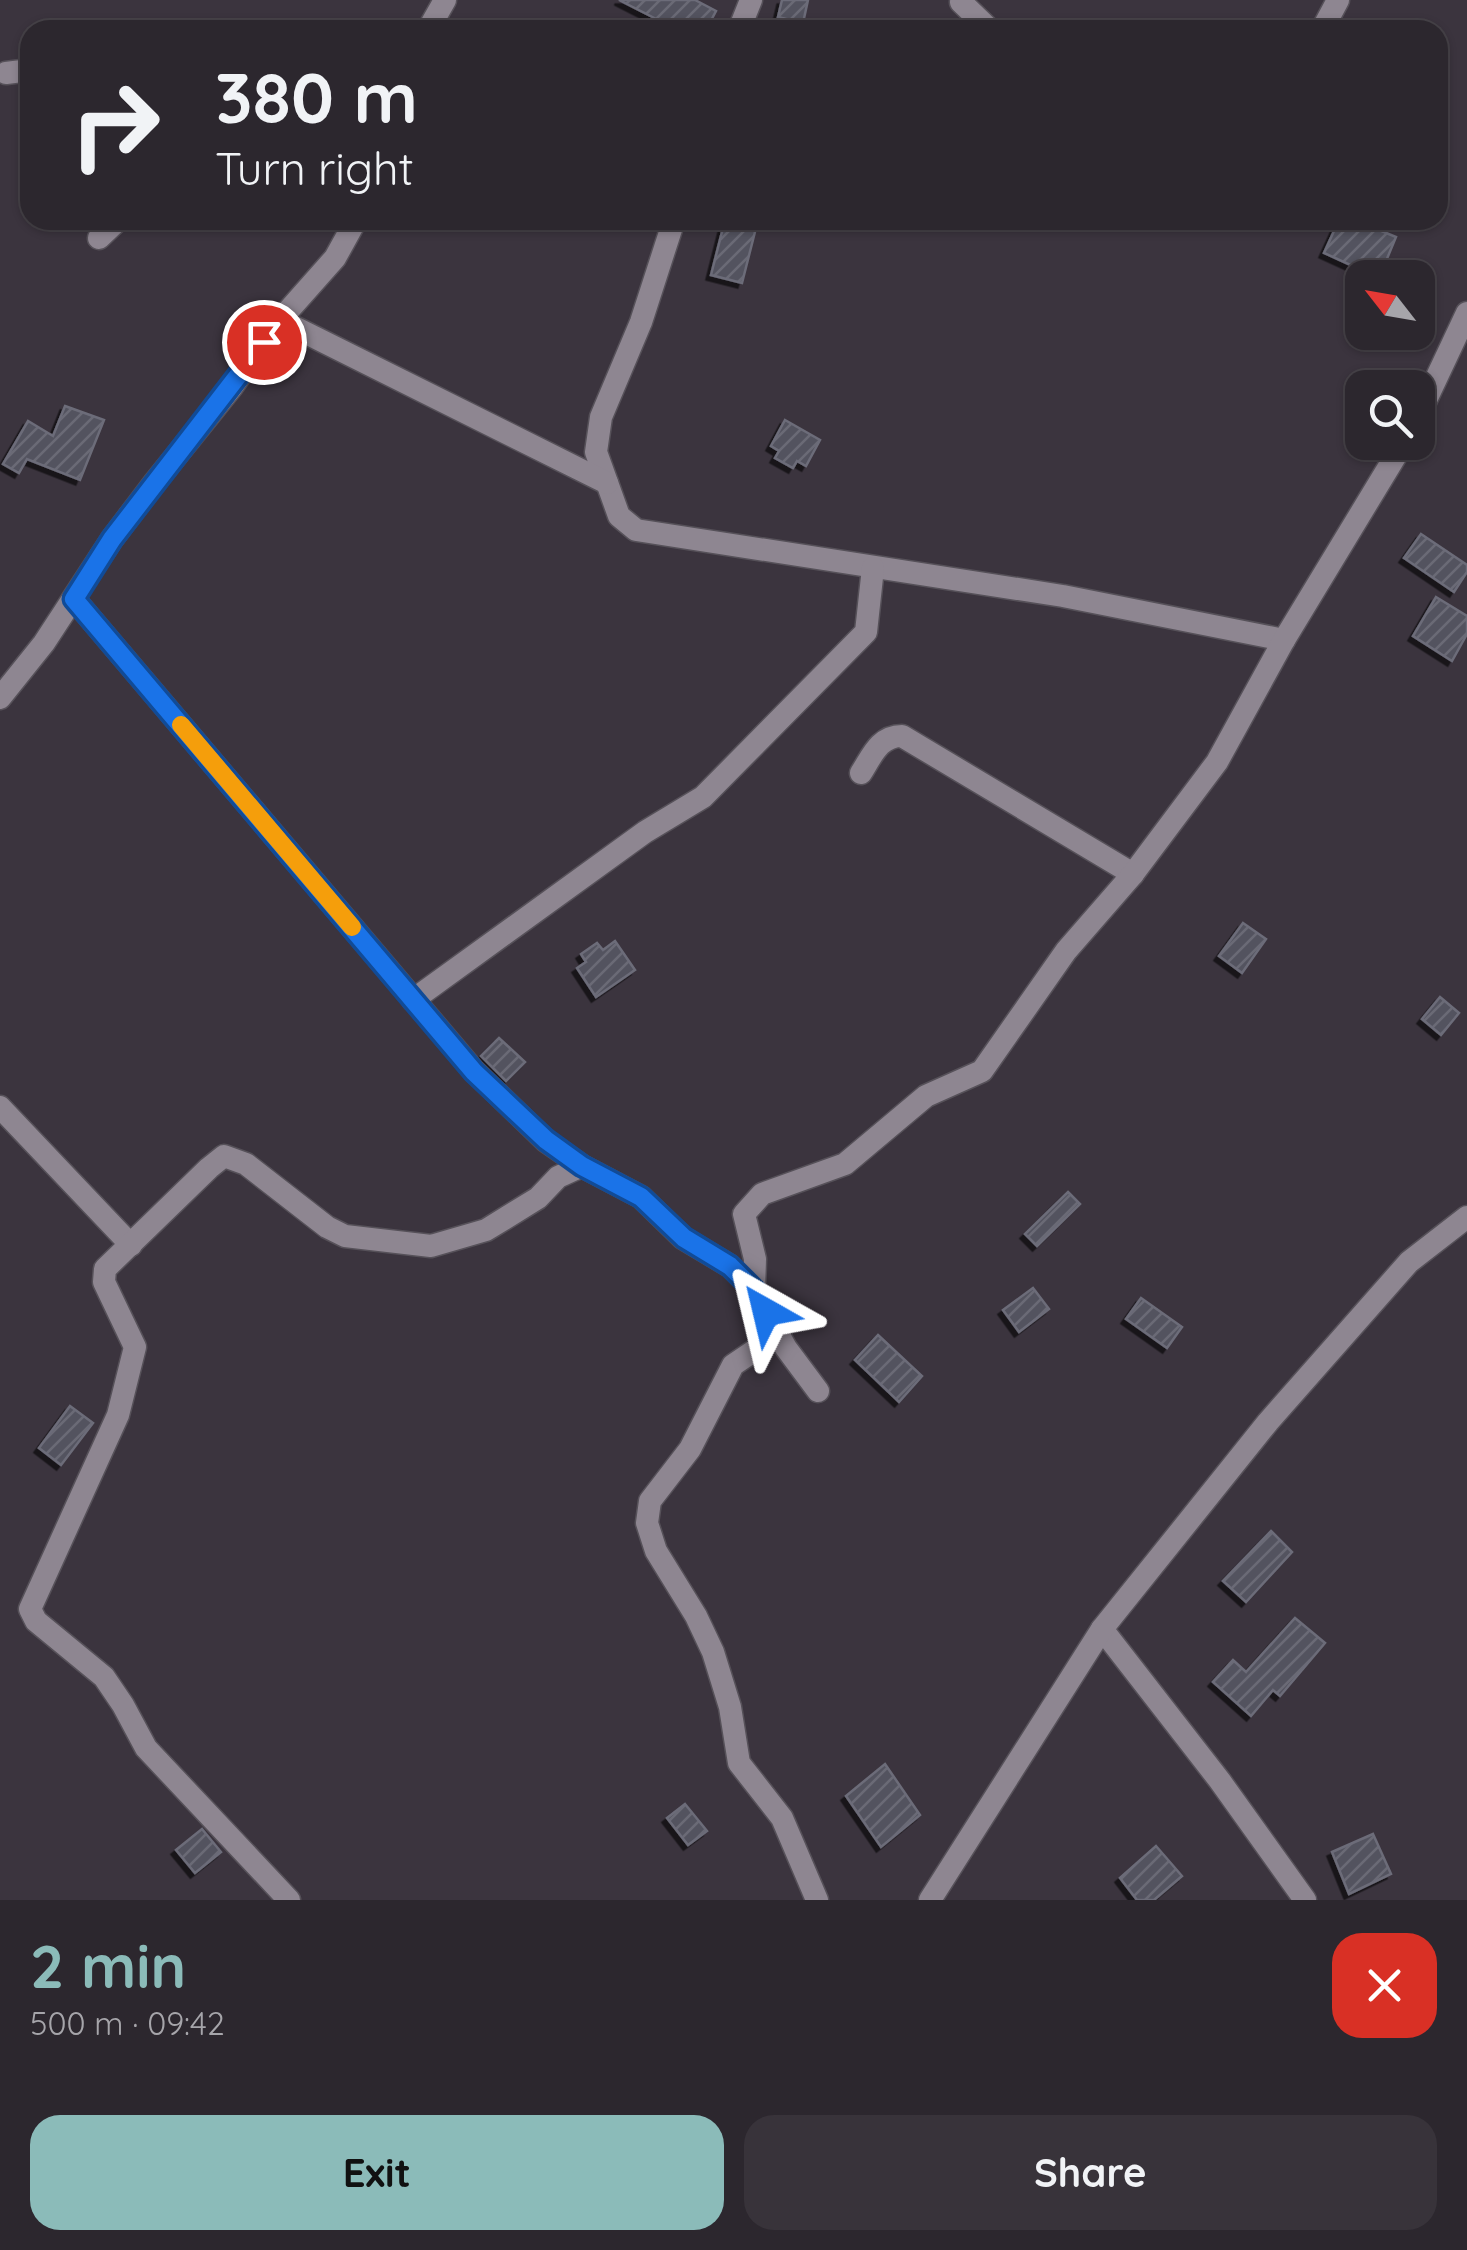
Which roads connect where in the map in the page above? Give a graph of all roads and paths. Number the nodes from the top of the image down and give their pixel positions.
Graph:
1 (961, 2) edge
2 (980, 20) edge
3 (20, 71) edge
4 (6, 73) dead end
5 (107, 230) edge
6 (350, 230) edge
7 (671, 230) edge
8 (99, 238) dead end
9 (1467, 312) edge
10 (280, 320) junction
11 (1435, 381) edge
12 (1393, 460) edge
13 (607, 483) junction
14 (873, 568) junction
15 (74, 599) junction
16 (1284, 640) junction
17 (0, 698) edge
18 (861, 773) dead end
19 (1133, 874) junction
20 (414, 1000) junction
21 (0, 1108) edge
22 (582, 1166) junction
23 (1467, 1217) edge
24 (131, 1245) junction
25 (755, 1260) junction
26 (730, 1266) junction
27 (754, 1290) junction
28 (779, 1334) junction
29 (818, 1390) dead end
30 (1102, 1629) junction
31 (288, 1900) edge
32 (817, 1900) edge
33 (930, 1900) edge
34 (1305, 1900) edge

1 - 2 street
3 - 4 street
5 - 8 street
6 - 10 street
7 - 13 street
9 - 11 street
10 - 13 street
10 - 15 street
12 - 16 street
13 - 14 street
14 - 16 street
14 - 20 street
15 - 17 street
15 - 20 street
16 - 19 street
18 - 19 street
19 - 25 street
20 - 22 street
21 - 24 street
22 - 24 street
22 - 26 street
23 - 30 street
24 - 31 street
25 - 26 street
25 - 27 street
26 - 27 street
27 - 28 street
28 - 29 street
28 - 32 street
30 - 33 street
30 - 34 street

